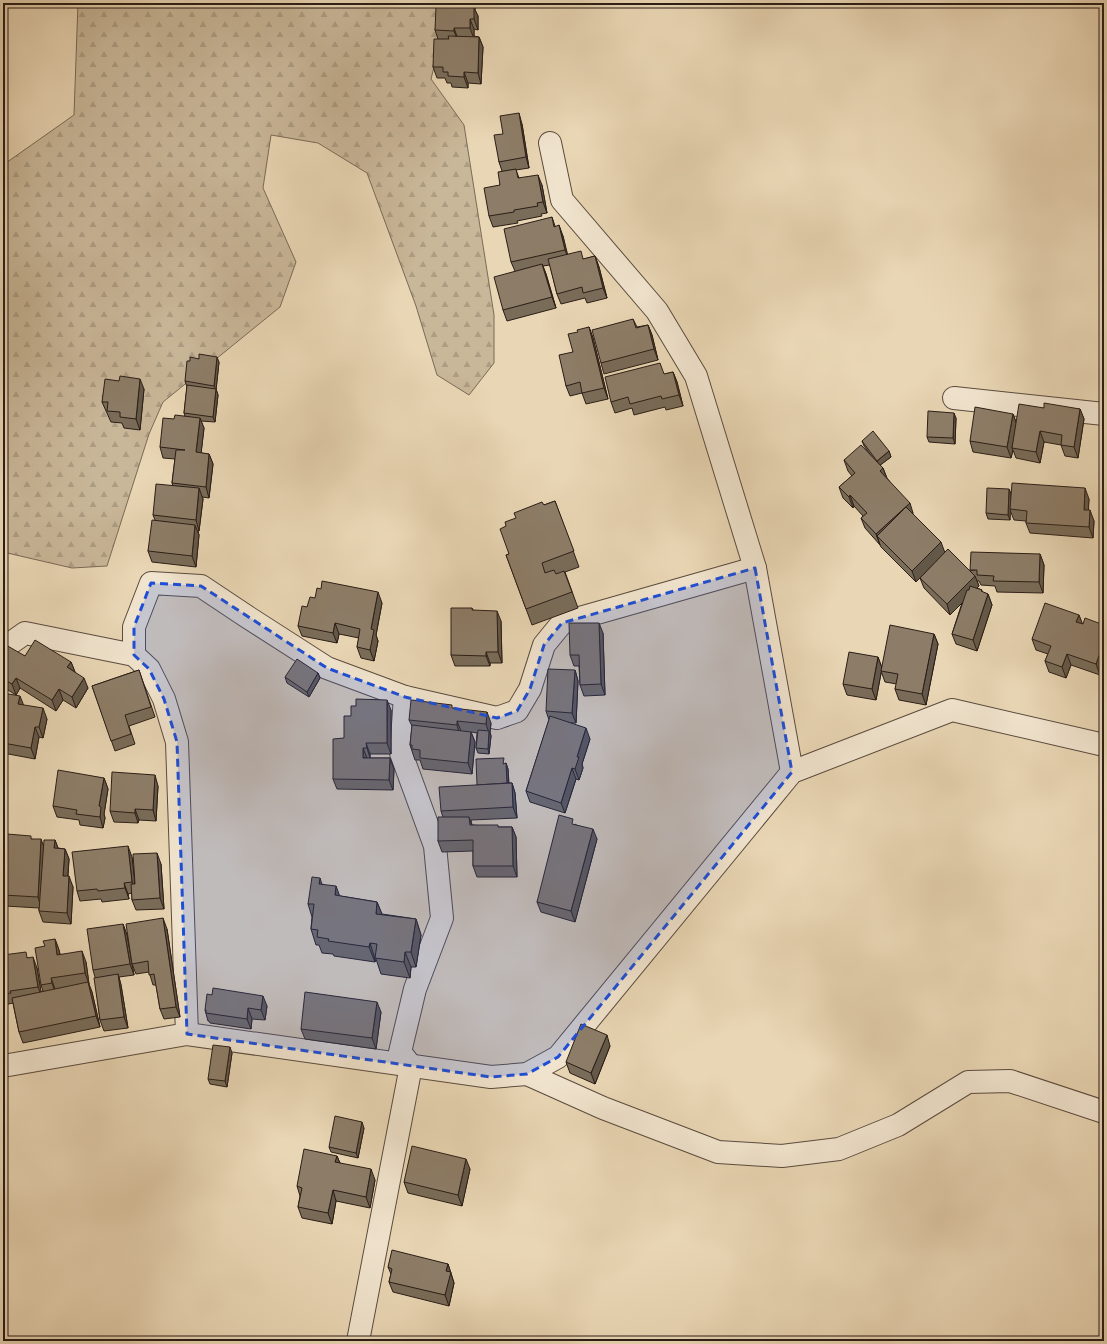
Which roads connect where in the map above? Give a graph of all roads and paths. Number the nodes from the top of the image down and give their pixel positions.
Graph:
1 (550, 143) dead end
2 (954, 398) dead end
3 (1104, 414) edge
4 (755, 568) junction
5 (3, 655) edge
6 (134, 655) junction
7 (405, 697) junction
8 (1104, 745) edge
9 (792, 772) junction
10 (187, 1034) junction
11 (3, 1066) edge
12 (411, 1066) junction
13 (527, 1074) junction
14 (1104, 1112) edge
15 (358, 1341) edge

1 - 4 street
2 - 3 street
4 - 7 street
4 - 9 street
5 - 6 street
6 - 7 street
6 - 10 street
7 - 12 street
8 - 9 street
9 - 13 street
10 - 11 street
10 - 12 street
12 - 13 street
12 - 15 street
13 - 14 street

